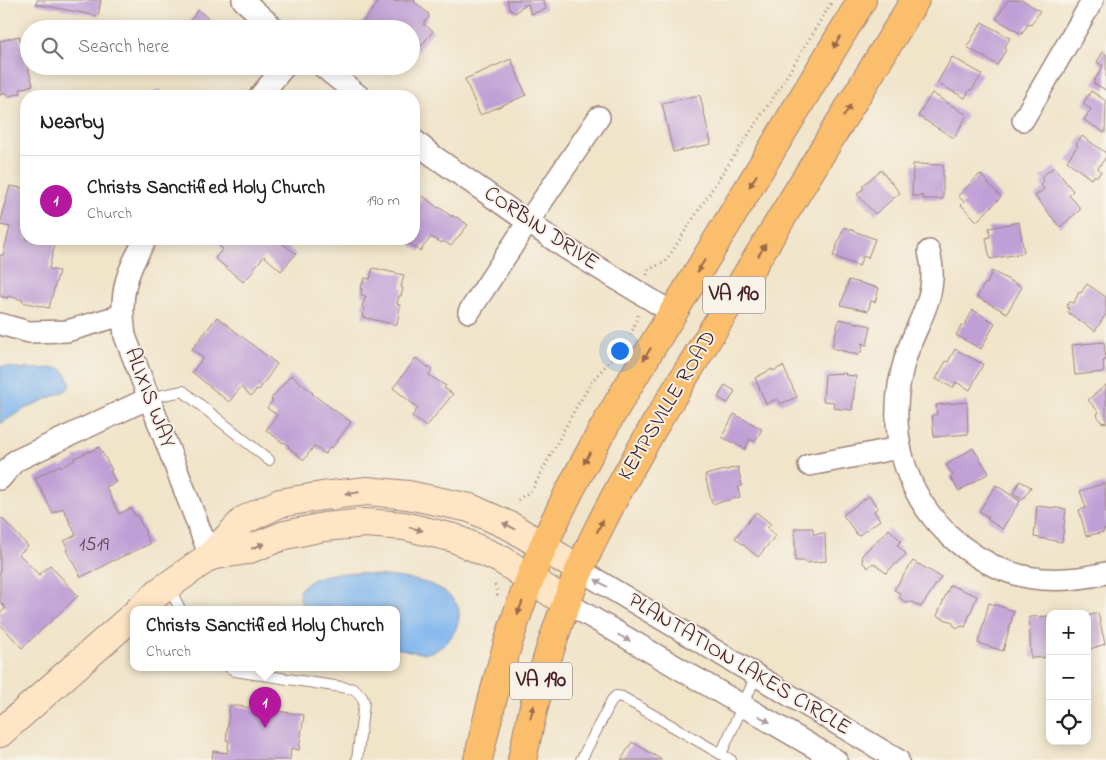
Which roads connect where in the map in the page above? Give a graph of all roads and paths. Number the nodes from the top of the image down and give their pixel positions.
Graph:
1 (242, 0) edge
2 (832, 0) edge
3 (862, 0) edge
4 (915, 0) edge
5 (1093, 0) edge
6 (265, 20) edge
7 (278, 75) edge
8 (333, 75) edge
9 (265, 90) edge
10 (352, 90) edge
11 (599, 117) dead end
12 (1023, 120) dead end
13 (420, 145) edge
14 (528, 222) junction
15 (142, 245) edge
16 (929, 252) dead end
17 (643, 294) junction
18 (469, 312) dead end
19 (673, 313) junction
20 (122, 315) junction
21 (0, 324) edge
22 (149, 398) junction
23 (899, 448) junction
24 (269, 460) dead end
25 (809, 465) dead end
26 (0, 479) edge
27 (518, 500) dead end
28 (544, 546) junction
29 (210, 556) junction
30 (580, 570) junction
31 (1106, 573) edge
32 (530, 580) junction
33 (174, 598) edge
34 (567, 603) junction
35 (149, 606) edge
36 (130, 619) edge
37 (236, 671) edge
38 (756, 676) junction
39 (742, 707) junction
40 (0, 733) edge
41 (721, 754) junction
42 (885, 757) edge
43 (358, 760) edge
44 (478, 760) edge
45 (522, 760) edge
46 (581, 760) edge
47 (731, 760) edge
48 (836, 760) edge

1 - 6 street
2 - 17 path
3 -> 19 main road, KEMPSVILLE ROAD / VA 190
30 -> 4 main road, KEMPSVILLE ROAD / VA 190
5 - 12 street
7 - 9 street
8 - 10 street
11 - 14 street
13 - 14 street, CORBIN DRIVE
14 - 17 street, CORBIN DRIVE
14 - 18 street
15 - 20 street, ALIXIS WAY
16 - 23 street
17 - 19 street, CORBIN DRIVE
17 - 27 path
19 -> 28 main road, KEMPSVILLE ROAD / VA 190
20 - 21 street
20 - 22 street, ALIXIS WAY
22 - 24 lane
22 - 26 street
22 - 29 street, ALIXIS WAY
23 - 25 street
23 - 31 street
28 -> 29 street
28 - 30 street
28 - 32 main road, KEMPSVILLE ROAD / VA 190
29 -> 32 street
29 - 33 street
30 - 34 main road, KEMPSVILLE ROAD / VA 190
38 -> 30 street, PLANTATION LAKES CIRCLE
32 - 34 street
32 -> 44 main road, KEMPSVILLE ROAD / VA 190
33 - 35 street
34 -> 39 street, PLANTATION LAKES CIRCLE
45 -> 34 main road, KEMPSVILLE ROAD / VA 190
36 - 40 street
37 - 43 lane
38 - 39 lane
38 - 42 street, PLANTATION LAKES CIRCLE
39 - 41 lane
39 -> 48 street, PLANTATION LAKES CIRCLE
41 - 46 lane
41 - 47 lane

